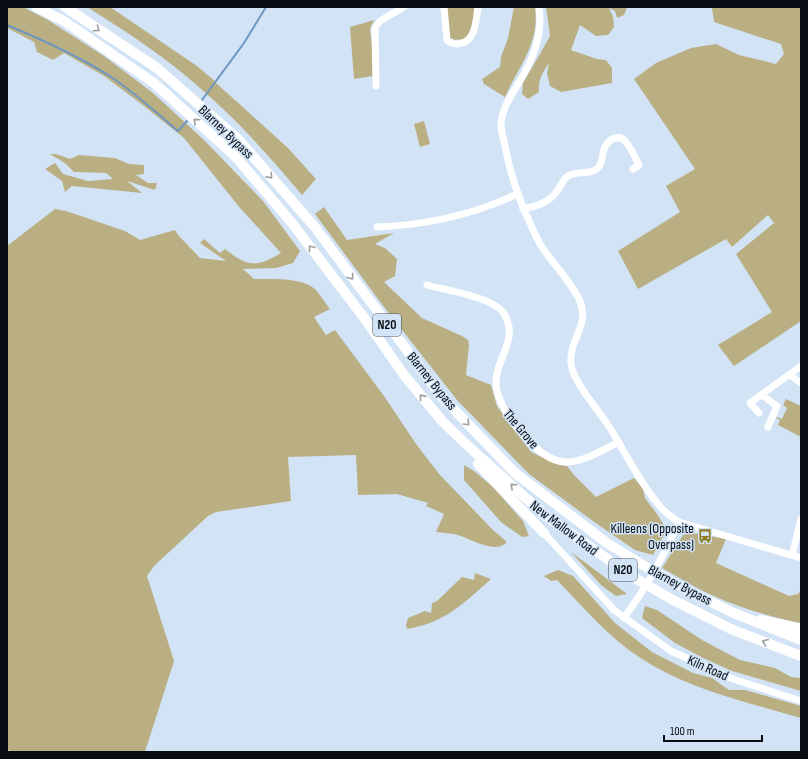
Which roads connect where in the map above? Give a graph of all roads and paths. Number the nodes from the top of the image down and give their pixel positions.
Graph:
1 (36, 7) edge
2 (65, 7) edge
3 (404, 7) edge
4 (444, 7) edge
5 (478, 7) edge
6 (539, 7) edge
7 (376, 86) dead end
8 (633, 169) dead end
9 (517, 194) junction
10 (523, 209) junction
11 (378, 227) dead end
12 (427, 285) dead end
13 (801, 366) edge
14 (790, 375) junction
15 (801, 383) edge
16 (762, 395) junction
17 (759, 413) dead end
18 (768, 427) dead end
19 (619, 442) junction
20 (468, 446) junction
21 (801, 519) edge
22 (679, 522) junction
23 (544, 533) joint
24 (792, 555) junction
25 (801, 558) edge
26 (734, 613) junction
27 (624, 618) junction
28 (801, 629) edge
29 (801, 640) edge
30 (801, 656) edge
31 (801, 701) edge

20 -> 1 highway, Blarney Bypass / N20
2 -> 26 highway, Blarney Bypass / N20
3 - 7 street
4 - 5 street
6 - 9 street
8 - 10 street
9 - 10 street
9 - 11 street
10 - 19 street
12 - 19 street, The Grove
13 - 14 street
14 - 15 street
14 - 16 street
16 - 17 street
16 - 18 street
19 - 22 street
20 - 23 highway, N20
30 -> 20 highway, New Mallow Road / N20
21 - 24 street
22 - 24 street
22 - 27 street
23 - 27 street, Kiln Road
24 - 25 street
26 - 28 highway, N20
26 - 29 highway, N20
27 - 31 street, Kiln Road

